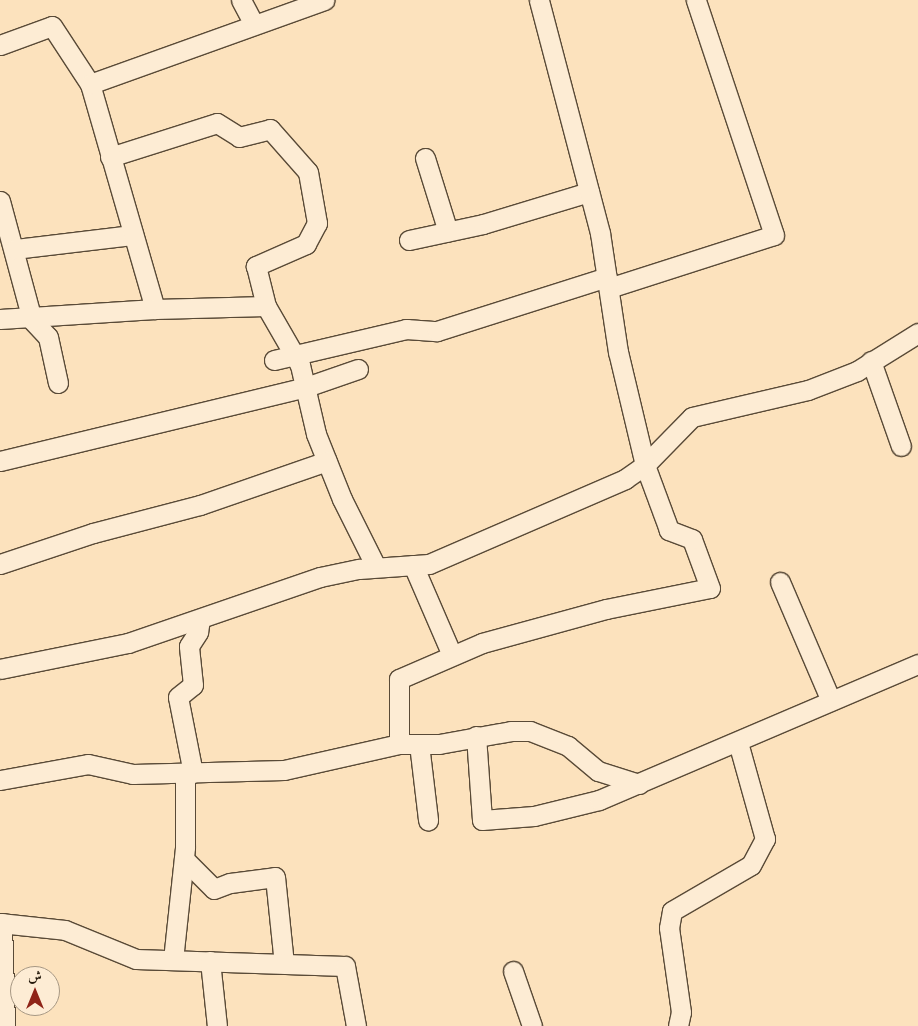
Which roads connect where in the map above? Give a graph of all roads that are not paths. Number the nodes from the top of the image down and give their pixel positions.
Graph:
1 (241, 0) edge
2 (324, 0) edge
3 (539, 0) edge
4 (696, 0) edge
5 (253, 23) junction
6 (0, 45) edge
7 (90, 84) junction
8 (110, 156) junction
9 (425, 158) dead end
10 (589, 192) junction
11 (0, 201) edge
12 (448, 232) junction
13 (133, 234) junction
14 (8, 239) edge
15 (409, 240) dead end
16 (608, 283) junction
17 (266, 306) junction
18 (155, 309) junction
19 (0, 319) edge
20 (32, 320) junction
21 (918, 333) edge
22 (294, 354) junction
23 (274, 360) dead end
24 (871, 361) junction
25 (358, 369) dead end
26 (58, 383) dead end
27 (306, 387) junction
28 (901, 446) dead end
29 (0, 461) edge
30 (327, 461) junction
31 (645, 465) junction
32 (0, 564) edge
33 (413, 565) junction
34 (376, 567) junction
35 (780, 582) dead end
36 (200, 619) junction
37 (452, 655) junction
38 (918, 664) edge
39 (0, 669) edge
40 (831, 701) junction
41 (476, 736) junction
42 (738, 742) junction
43 (399, 744) junction
44 (419, 744) junction
45 (189, 773) junction
46 (0, 780) edge
47 (639, 784) junction
48 (428, 820) dead end
49 (184, 858) junction
50 (1, 923) edge
51 (173, 960) junction
52 (210, 962) junction
53 (284, 964) junction
54 (513, 971) dead end
55 (4, 1026) edge
56 (217, 1026) edge
57 (356, 1026) edge
58 (532, 1026) edge
59 (678, 1026) edge

1 - 5 street
2 - 5 street
3 - 10 street
4 - 16 street
5 - 7 street
6 - 7 street
7 - 8 street
8 - 13 street
8 - 17 street
9 - 12 street
10 - 12 street
10 - 16 street
11 - 14 street
12 - 15 street
13 - 14 street
13 - 18 street
14 - 20 street
16 - 22 street
16 - 31 street
17 - 18 street
17 - 22 street
18 - 20 street
19 - 20 street
20 - 26 street
21 - 24 street
22 - 23 street
22 - 27 street
24 - 28 street
24 - 31 street
25 - 27 street
27 - 29 street
27 - 30 street
30 - 32 street
30 - 34 street
31 - 33 street
31 - 37 street
33 - 34 street
33 - 37 street
34 - 36 street
35 - 40 street
36 - 39 street
36 - 45 street
37 - 43 street
38 - 40 street
40 - 42 street
41 - 44 street
41 - 47 street
41 - 47 street
42 - 47 street
42 - 59 street
43 - 44 street
43 - 45 street
44 - 48 street
45 - 46 street
45 - 49 street
49 - 51 street
49 - 53 street
50 - 51 street
50 - 55 street
51 - 52 street
52 - 53 street
52 - 56 street
53 - 57 street
54 - 58 street

